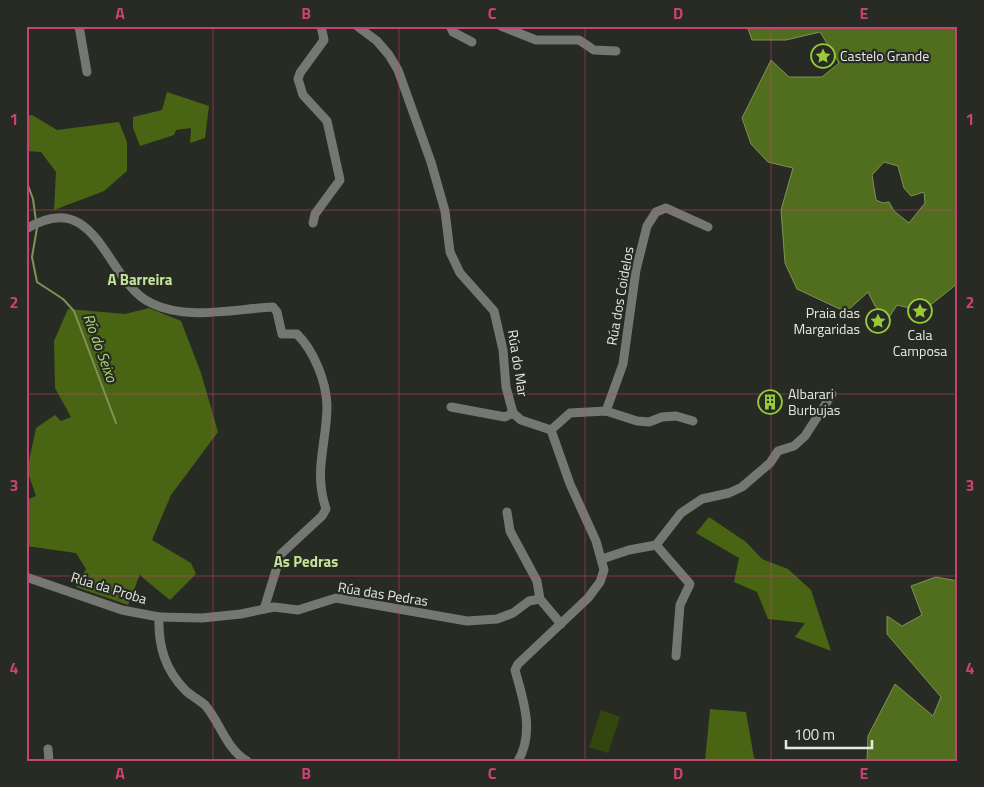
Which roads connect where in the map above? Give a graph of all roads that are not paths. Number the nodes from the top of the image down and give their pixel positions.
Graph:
1 (79, 26) edge
2 (321, 26) edge
3 (356, 26) edge
4 (450, 26) edge
5 (501, 26) edge
6 (472, 42) dead end
7 (616, 51) dead end
8 (87, 72) dead end
9 (313, 223) dead end
10 (708, 227) dead end
11 (26, 228) edge
12 (832, 394) dead end
13 (451, 408) dead end
14 (606, 411) junction
15 (513, 414) junction
16 (692, 420) dead end
17 (551, 430) junction
18 (507, 512) dead end
19 (656, 545) junction
20 (602, 559) junction
21 (26, 576) edge
22 (540, 600) junction
23 (264, 609) junction
24 (159, 617) junction
25 (561, 624) junction
26 (676, 656) dead end
27 (48, 749) dead end
28 (522, 759) edge
29 (49, 761) edge
30 (247, 761) edge

1 - 8 street
2 - 9 street
3 - 15 street, Rúa do Mar
4 - 6 street
5 - 7 street
10 - 14 street, Rúa dos Coidelos
11 - 23 street
12 - 19 street
13 - 15 street
14 - 16 street
14 - 17 street
15 - 17 street, Rúa do Mar
17 - 20 street
18 - 22 street
19 - 20 street
19 - 26 street
20 - 25 street
21 - 24 street, Rúa da Proba
22 - 23 street, Rúa das Pedras
22 - 25 street
23 - 24 street, Rúa das Pedras
24 - 30 street, Rúa da Proba
25 - 28 street
27 - 29 street

